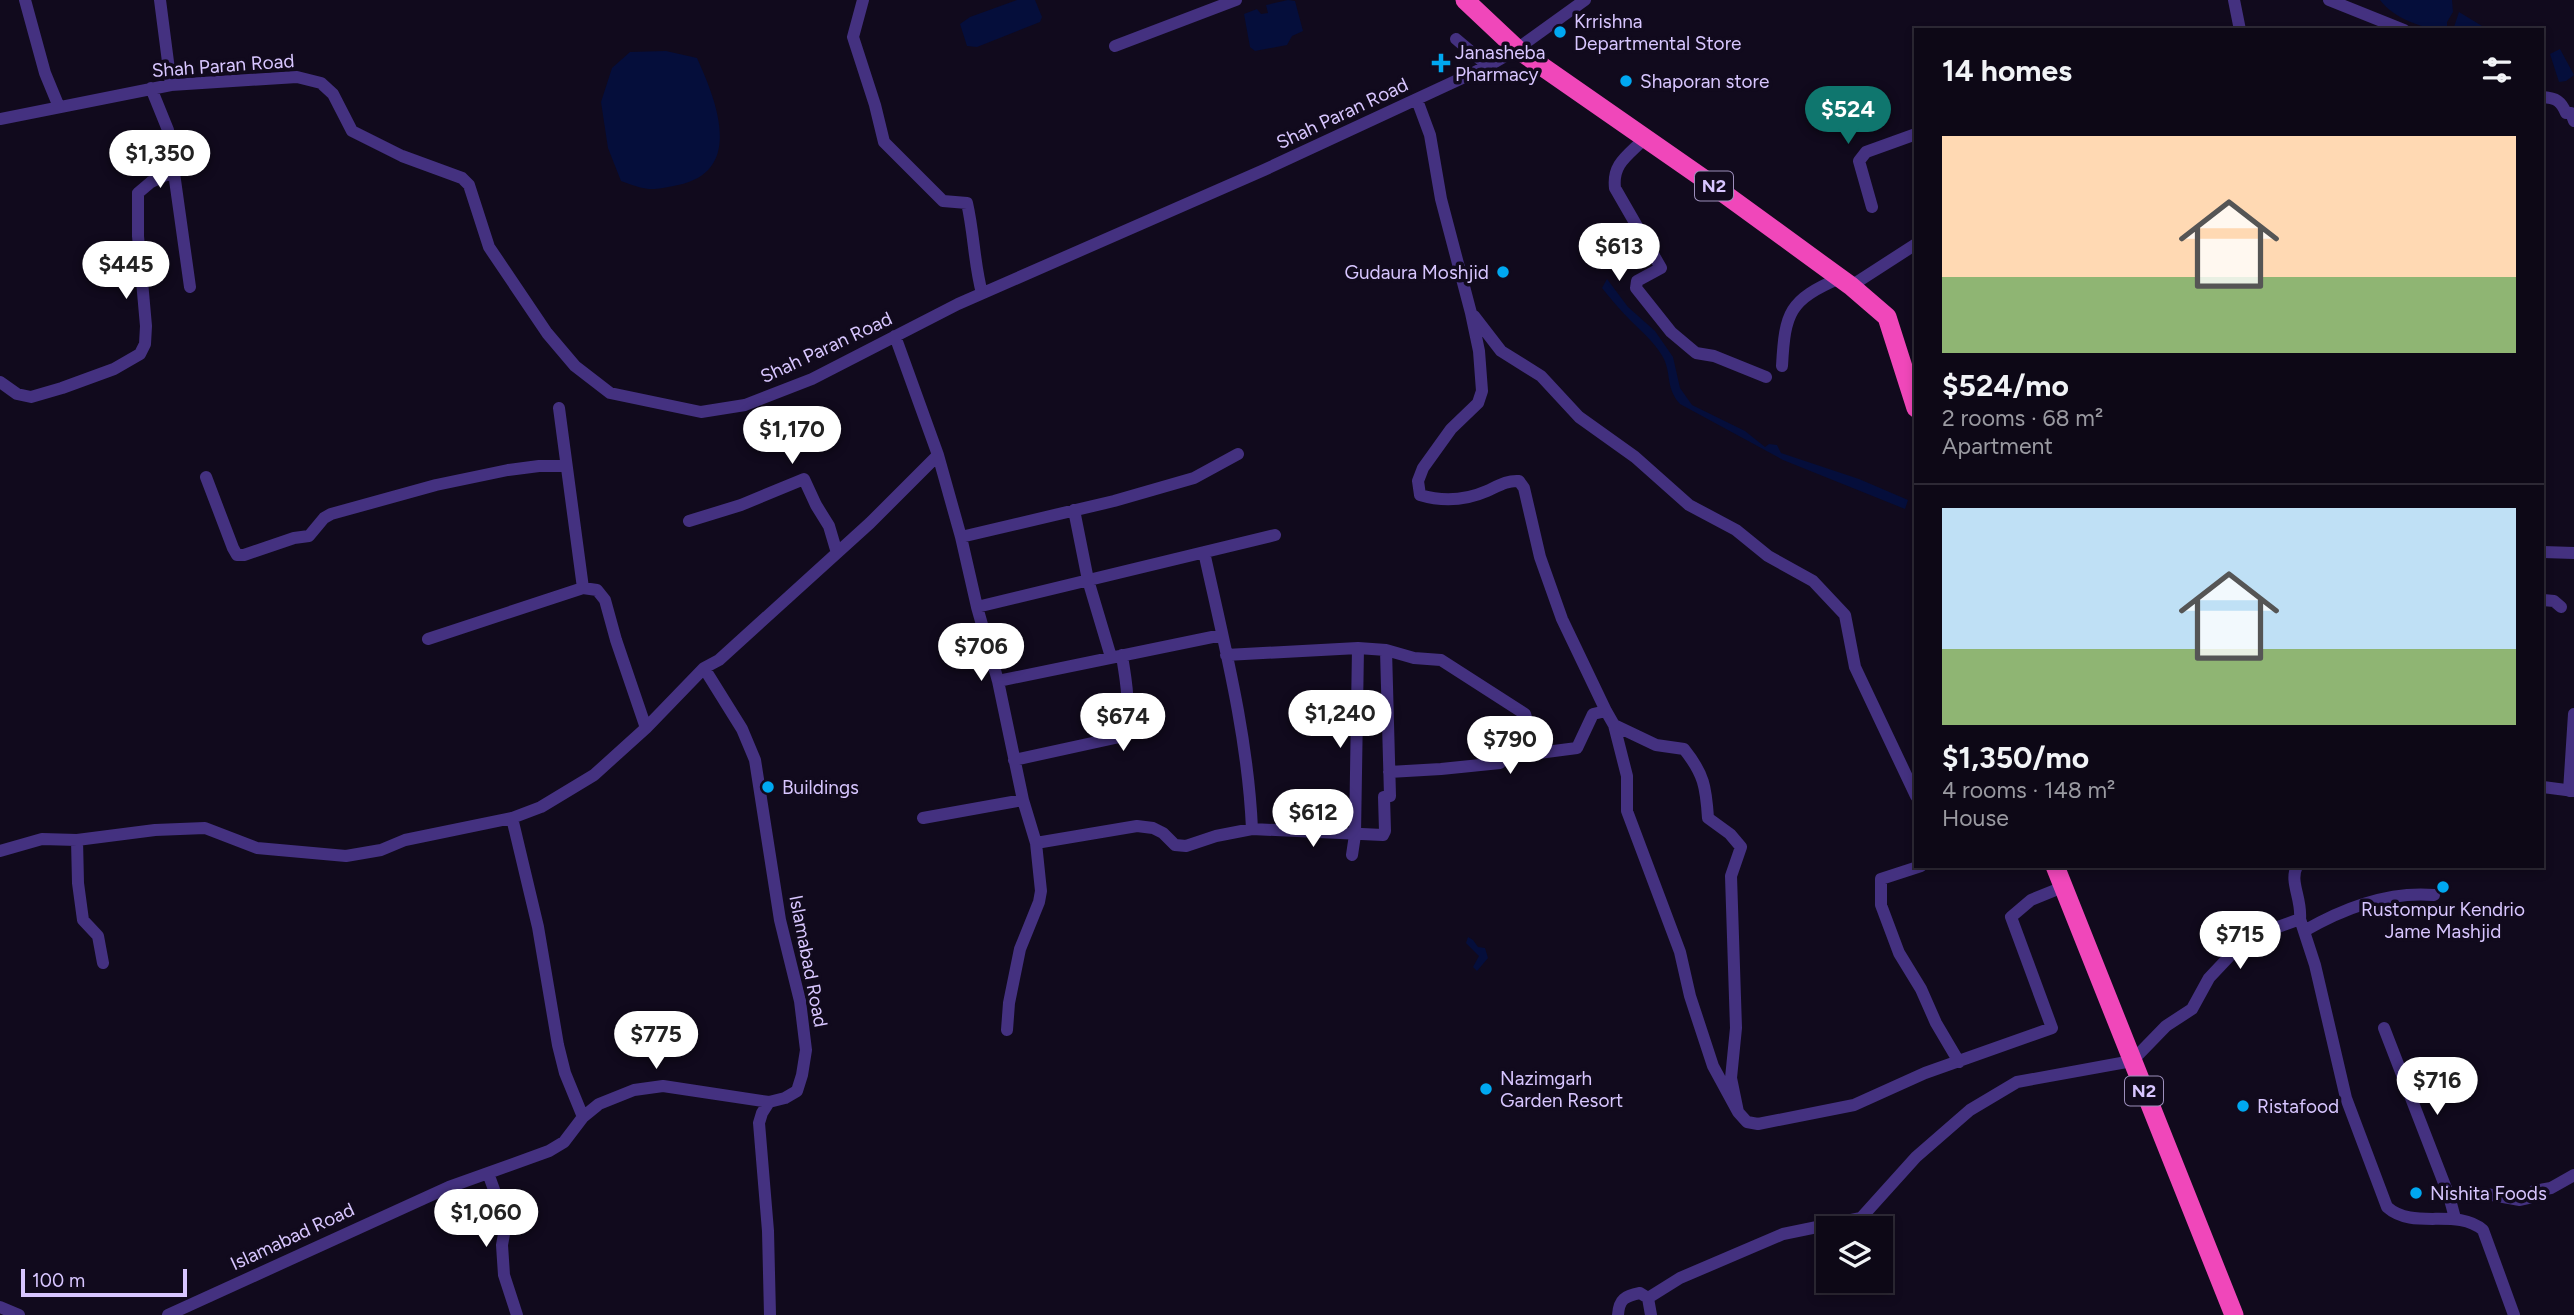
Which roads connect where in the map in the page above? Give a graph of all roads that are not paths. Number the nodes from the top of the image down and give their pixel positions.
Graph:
1 (25, 0) edge
2 (160, 0) edge
3 (863, 0) edge
4 (1236, 0) edge
5 (1465, 0) edge
6 (1585, 0) edge
7 (2234, 0) edge
8 (2329, 0) edge
9 (2240, 28) edge
10 (2399, 28) edge
11 (1456, 38) dead end
12 (1115, 47) dead end
13 (1517, 49) junction
14 (1488, 66) junction
15 (171, 85) junction
16 (151, 89) junction
17 (2544, 97) edge
18 (1417, 100) junction
19 (59, 107) junction
20 (0, 119) edge
21 (2574, 121) edge
22 (1914, 135) edge
23 (1645, 138) junction
24 (174, 172) junction
25 (1872, 207) dead end
26 (1914, 245) edge
27 (1846, 282) junction
28 (190, 287) dead end
29 (982, 293) junction
30 (1471, 313) junction
31 (895, 336) junction
32 (1782, 366) dead end
33 (1766, 377) dead end
34 (0, 382) edge
35 (1914, 402) edge
36 (559, 408) dead end
37 (1238, 454) dead end
38 (939, 455) junction
39 (566, 466) junction
40 (206, 477) dead end
41 (1074, 510) junction
42 (689, 521) dead end
43 (1275, 535) dead end
44 (961, 537) junction
45 (1205, 552) junction
46 (2544, 552) edge
47 (837, 553) junction
48 (2574, 553) edge
49 (1088, 580) junction
50 (583, 588) junction
51 (2544, 600) edge
52 (977, 607) junction
53 (2561, 607) dead end
54 (1222, 635) junction
55 (428, 639) dead end
56 (1358, 648) junction
57 (1386, 650) junction
58 (1226, 655) junction
59 (1117, 656) junction
60 (704, 668) junction
61 (998, 681) junction
62 (1606, 711) junction
63 (2574, 714) edge
64 (1615, 725) junction
65 (646, 728) junction
66 (1536, 753) junction
67 (1014, 760) junction
68 (1389, 772) junction
69 (2544, 787) edge
70 (2571, 791) edge
71 (1914, 792) edge
72 (1023, 800) junction
73 (923, 817) dead end
74 (512, 818) junction
75 (1252, 829) junction
76 (1355, 835) junction
77 (77, 840) junction
78 (1036, 843) junction
79 (0, 851) edge
80 (1352, 855) dead end
81 (1915, 868) edge
82 (2056, 868) edge
83 (2296, 868) edge
84 (2063, 887) junction
85 (2434, 895) dead end
86 (2302, 925) junction
87 (103, 964) dead end
88 (2384, 1028) dead end
89 (1007, 1030) dead end
90 (2132, 1061) junction
91 (1959, 1062) junction
92 (769, 1102) junction
93 (1738, 1112) junction
94 (583, 1117) junction
95 (488, 1173) junction
96 (2574, 1175) edge
97 (2449, 1196) junction
98 (2455, 1218) junction
99 (1648, 1298) junction
100 (0, 1307) edge
101 (19, 1315) edge
102 (168, 1315) edge
103 (517, 1315) edge
104 (770, 1315) edge
105 (1618, 1315) edge
106 (1651, 1315) edge
107 (2234, 1315) edge
108 (2514, 1315) edge

1 - 19 street
2 - 15 street
3 - 29 street
4 - 12 street
5 - 13 highway, N2
6 - 13 street, Shah Paran Road
7 - 9 street
8 - 10 street
11 - 14 street
13 - 14 street, Shah Paran Road
13 - 23 highway, N2
14 - 18 street, Shah Paran Road
15 - 16 street, Shah Paran Road
15 - 31 street, Shah Paran Road
16 - 19 street, Shah Paran Road
16 - 24 street
17 - 21 street
18 - 29 street, Shah Paran Road
18 - 30 street
19 - 20 street, Shah Paran Road
22 - 25 street
23 - 27 highway, N2
23 - 33 street
24 - 28 street
24 - 34 street
26 - 27 street
27 - 32 street
27 - 35 highway, N2
29 - 31 street, Shah Paran Road
30 - 62 street
30 - 71 street
31 - 38 street
36 - 39 street
37 - 41 street
38 - 44 street
38 - 47 street
39 - 40 street
39 - 50 street
41 - 44 street
41 - 49 street
42 - 47 street
43 - 45 street
44 - 52 street
45 - 49 street
45 - 54 street
46 - 48 street
47 - 60 street
49 - 52 street
49 - 59 street
50 - 55 street
50 - 65 street
51 - 53 street
52 - 61 street
54 - 58 street
54 - 59 street
56 - 57 street
56 - 58 street
56 - 76 street
57 - 66 street
57 - 68 street
58 - 75 street
59 - 61 street
59 - 67 street
60 - 65 street
60 - 92 street, Islamabad Road
61 - 67 street
62 - 64 street
62 - 66 street
63 - 70 street
64 - 93 street
64 - 93 street
65 - 74 street
66 - 68 street
67 - 72 street
68 - 76 street
69 - 70 street
72 - 73 street
72 - 78 street
74 - 77 street
74 - 94 street
75 - 76 street
75 - 78 street
76 - 80 street
77 - 79 street
77 - 87 street
78 - 89 street
81 - 91 street
82 - 84 highway, N2
83 - 86 street
84 - 90 highway, N2
84 - 91 street
85 - 86 street
86 - 90 street
86 - 98 street
88 - 97 street
90 - 99 street
90 - 107 highway, N2
91 - 93 street
92 - 94 street, Islamabad Road
92 - 104 street
94 - 95 street, Islamabad Road
95 - 102 street, Islamabad Road
95 - 103 street
96 - 97 street
97 - 98 street
98 - 108 street
99 - 105 street
99 - 106 street
100 - 101 street

